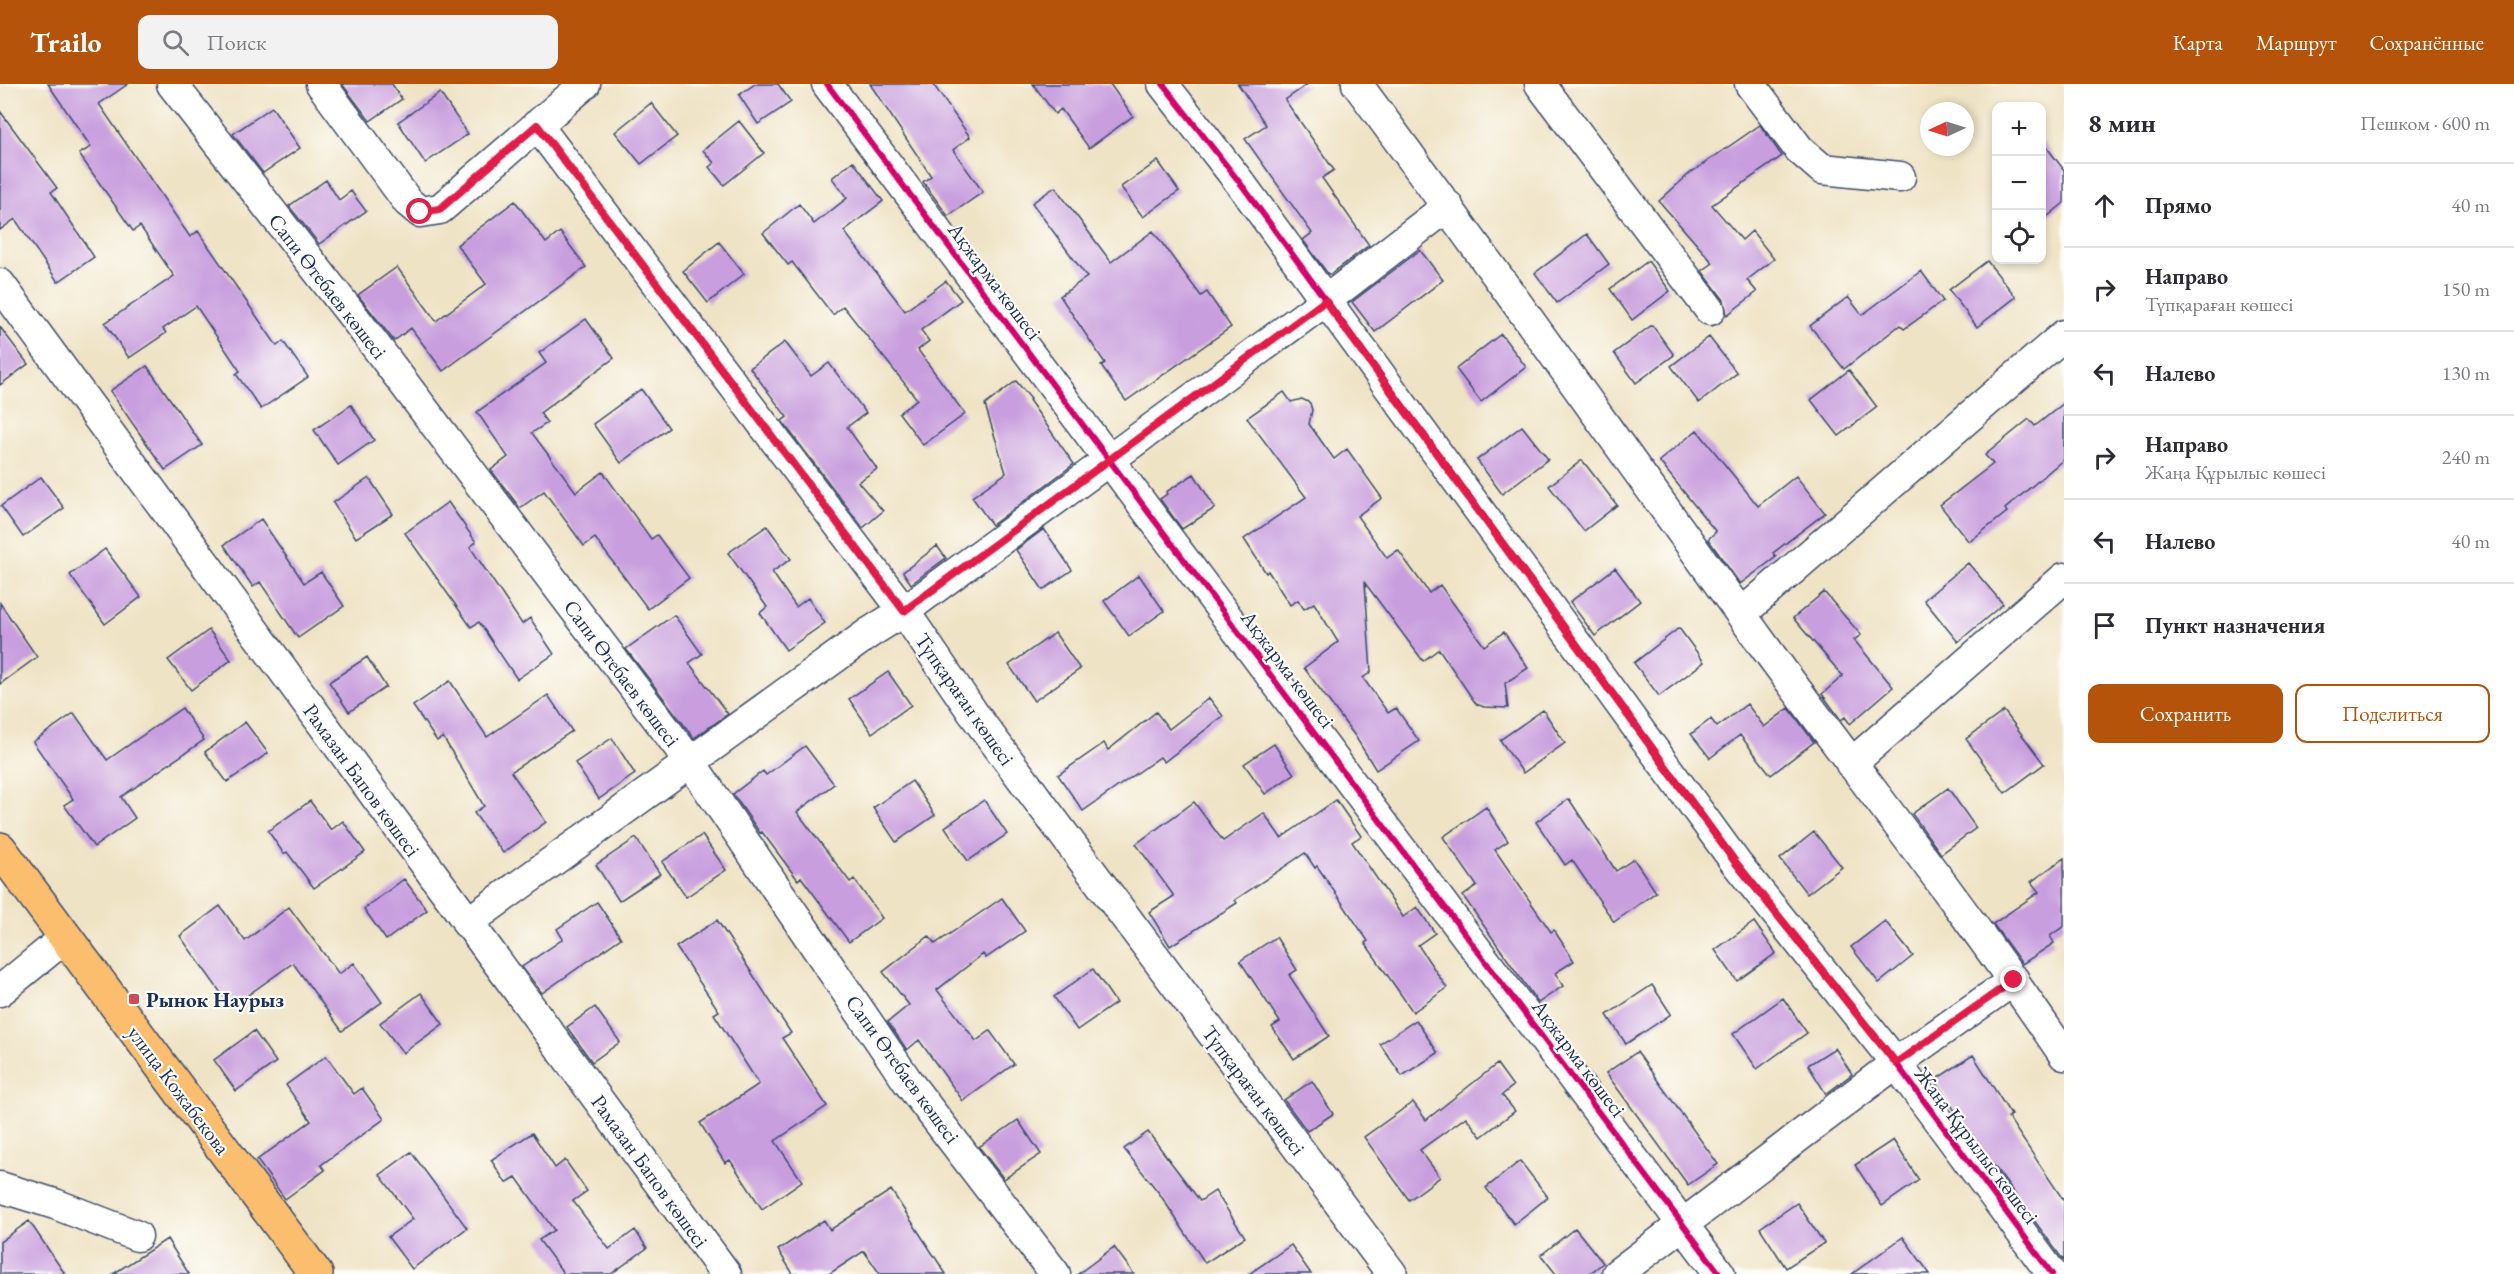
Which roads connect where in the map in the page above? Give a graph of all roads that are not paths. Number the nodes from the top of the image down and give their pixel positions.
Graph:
1 (172, 84) edge
2 (321, 84) edge
3 (585, 84) edge
4 (827, 84) edge
5 (1163, 84) edge
6 (1357, 84) edge
7 (1540, 84) edge
8 (1750, 84) edge
9 (537, 125) junction
10 (1900, 177) dead end
11 (1448, 206) junction
12 (0, 284) edge
13 (1325, 301) junction
14 (1710, 310) dead end
15 (2064, 334) edge
16 (1110, 458) junction
17 (2064, 578) edge
18 (904, 611) junction
19 (1741, 614) junction
20 (691, 763) junction
21 (1851, 764) junction
22 (0, 849) edge
23 (467, 923) junction
24 (66, 937) junction
25 (2014, 980) junction
26 (0, 991) edge
27 (2064, 1055) edge
28 (1896, 1063) junction
29 (0, 1187) edge
30 (1683, 1224) junction
31 (137, 1236) dead end
32 (316, 1274) edge
33 (726, 1274) edge
34 (1055, 1274) edge
35 (1392, 1274) edge
36 (1617, 1274) edge
37 (1720, 1274) edge
38 (2052, 1274) edge

1 - 20 street, Сапи Өтебаев көшесі
2 - 9 street
3 - 9 street
4 - 16 street, Ақжарма көшесі
5 - 13 street, Жаңа Құрылыс көшесі
6 - 11 street
7 - 14 street
8 - 10 street
9 - 18 street, Түпқараған көшесі
11 - 13 street
11 - 19 street
12 - 23 street, Рамазан Бапов көшесі
13 - 16 street
13 - 28 street, Жаңа Құрылыс көшесі
15 - 19 street
16 - 18 street
16 - 30 street, Ақжарма көшесі
17 - 21 street
18 - 20 street
18 - 35 street, Түпқараған көшесі
19 - 21 street
20 - 23 street
20 - 34 street, Сапи Өтебаев көшесі
21 - 25 street
22 - 24 main road, улица Кожабекова
23 - 33 street, Рамазан Бапов көшесі
24 - 26 street
24 - 32 main road, улица Кожабекова
25 - 27 street
25 - 28 street
28 - 30 street
28 - 38 street, Жаңа Құрылыс көшесі
29 - 31 street
30 - 36 street
30 - 37 street, Ақжарма көшесі

